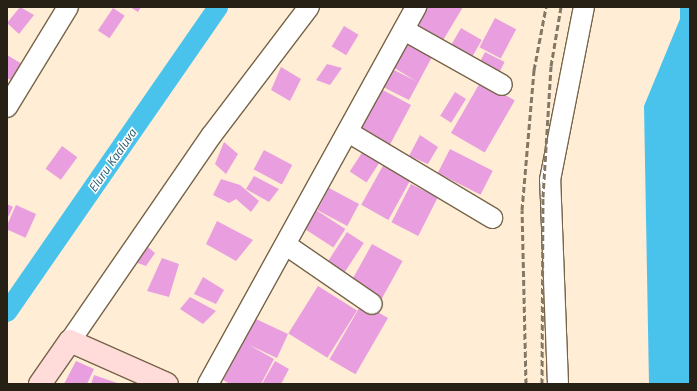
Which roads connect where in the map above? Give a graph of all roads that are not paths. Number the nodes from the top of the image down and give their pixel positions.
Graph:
1 (68, 7) edge
2 (309, 7) edge
3 (416, 7) edge
4 (584, 7) edge
5 (404, 30) junction
6 (502, 85) dead end
7 (7, 107) edge
8 (348, 132) junction
9 (492, 218) dead end
10 (286, 245) junction
11 (372, 304) dead end
12 (70, 340) junction
13 (40, 384) edge
14 (167, 384) edge
15 (208, 384) edge
16 (558, 384) edge

1 - 7 street
2 - 12 street
3 - 5 street
4 - 16 street
5 - 6 street
5 - 8 street
8 - 9 street
8 - 10 street
10 - 11 street
10 - 15 street
12 - 13 street
12 - 14 street

